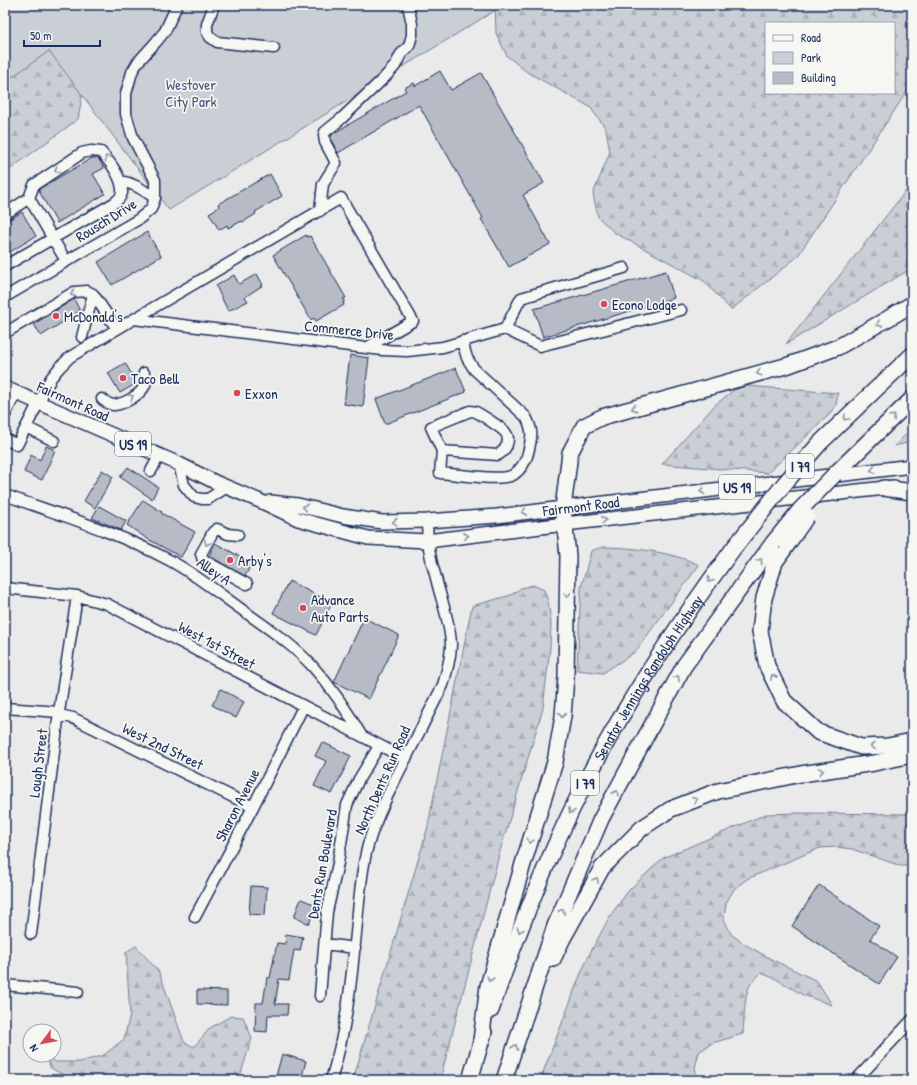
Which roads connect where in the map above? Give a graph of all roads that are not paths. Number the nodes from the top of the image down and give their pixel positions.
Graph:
1 (177, 5) edge
2 (214, 5) edge
3 (408, 5) edge
4 (274, 48) dead end
5 (120, 181) junction
6 (29, 198) junction
7 (155, 198) junction
8 (320, 211) junction
9 (5, 214) edge
10 (52, 238) junction
11 (66, 261) junction
12 (5, 266) edge
13 (624, 268) dead end
14 (92, 294) junction
15 (5, 297) edge
16 (912, 304) edge
17 (681, 310) dead end
18 (134, 320) junction
19 (117, 329) junction
20 (505, 329) junction
21 (6, 333) edge
22 (82, 337) dead end
23 (462, 342) junction
24 (366, 348) junction
25 (912, 355) edge
26 (144, 373) dead end
27 (10, 391) edge
28 (102, 399) dead end
29 (912, 399) edge
30 (38, 403) junction
31 (5, 415) edge
32 (26, 427) junction
33 (5, 439) edge
34 (54, 441) dead end
35 (442, 451) junction
36 (159, 456) junction
37 (179, 464) junction
38 (912, 466) edge
39 (151, 471) dead end
40 (912, 485) edge
41 (227, 487) junction
42 (884, 488) junction
43 (912, 492) edge
44 (5, 495) edge
45 (260, 501) junction
46 (563, 508) junction
47 (426, 521) junction
48 (565, 524) junction
49 (238, 535) dead end
50 (427, 541) junction
51 (780, 544) junction
52 (247, 584) dead end
53 (5, 588) edge
54 (77, 596) junction
55 (303, 707) junction
56 (5, 708) edge
57 (59, 713) junction
58 (361, 736) junction
59 (912, 741) edge
60 (379, 746) junction
61 (912, 755) edge
62 (406, 759) junction
63 (253, 807) junction
64 (195, 917) dead end
65 (31, 934) dead end
66 (325, 944) junction
67 (355, 948) junction
68 (5, 985) edge
69 (78, 992) dead end
70 (320, 996) dead end
71 (526, 1014) junction
72 (912, 1020) edge
73 (481, 1041) junction
74 (331, 1080) edge
75 (470, 1080) edge
76 (504, 1080) edge
77 (856, 1080) edge

1 - 7 street, Rousch Drive
2 - 4 street
3 - 8 street
5 -> 6 street
5 - 7 street
5 - 10 street
6 - 9 street
6 - 10 street
7 - 11 street, Rousch Drive
8 - 18 street
8 - 24 street
10 - 11 street
10 - 12 street
11 - 15 street, Rousch Drive
13 - 20 street
14 - 19 street
14 -> 21 street
14 - 22 street
16 -> 46 highway
17 - 20 street
18 - 19 street
18 - 24 street, Commerce Drive
19 - 30 street
20 - 23 street, Commerce Drive
23 - 24 street, Commerce Drive
23 - 35 street
25 -> 73 highway, Senator Jennings Randolph Highway / I 79, bridge
28 -> 26 street
27 - 30 main road, Fairmont Road / US 19
27 - 31 street
51 -> 29 highway, I 79, bridge
30 - 32 street
30 - 36 main road, Fairmont Road / US 19
32 - 33 street
32 - 34 street
35 - 35 street
36 - 37 main road, Fairmont Road / US 19
36 - 39 street
37 - 41 main road, Fairmont Road / US 19
37 - 41 street
38 -> 46 main road, Fairmont Road / US 19
40 - 42 main road, Fairmont Road / US 19
41 - 45 main road, Fairmont Road / US 19
42 - 43 highway
48 -> 42 main road, Fairmont Road / US 19
44 - 58 street, Alley A
47 -> 45 main road, Fairmont Road / US 19
45 - 50 main road, Fairmont Road / US 19
46 -> 47 main road, Fairmont Road / US 19
46 - 48 highway
47 - 50 street, North Dents Run Road
50 -> 48 main road, Fairmont Road / US 19
48 -> 73 highway
49 -> 52 street
50 - 62 street, North Dents Run Road
59 -> 51 highway
71 -> 51 highway, Senator Jennings Randolph Highway / I 79
53 - 54 street, West 1st Street
54 - 55 street, West 1st Street
54 - 57 street, Lough Street
55 - 58 street, West 1st Street
55 - 63 street, Sharon Avenue
56 - 57 street, West 2nd Street
57 - 63 street, West 2nd Street
57 - 65 street, Lough Street
58 - 60 street, West 1st Street
60 - 62 street, West 1st Street
60 - 66 street, Dents Run Boulevard
71 -> 61 highway
62 - 67 street, North Dents Run Road
63 - 64 street, Sharon Avenue
66 - 67 street
66 - 70 street, Dents Run Boulevard
67 - 74 street, North Dents Run Road
68 - 69 street
76 -> 71 highway, Senator Jennings Randolph Highway / I 79
72 - 77 street
73 - 75 highway, Senator Jennings Randolph Highway / I 79

